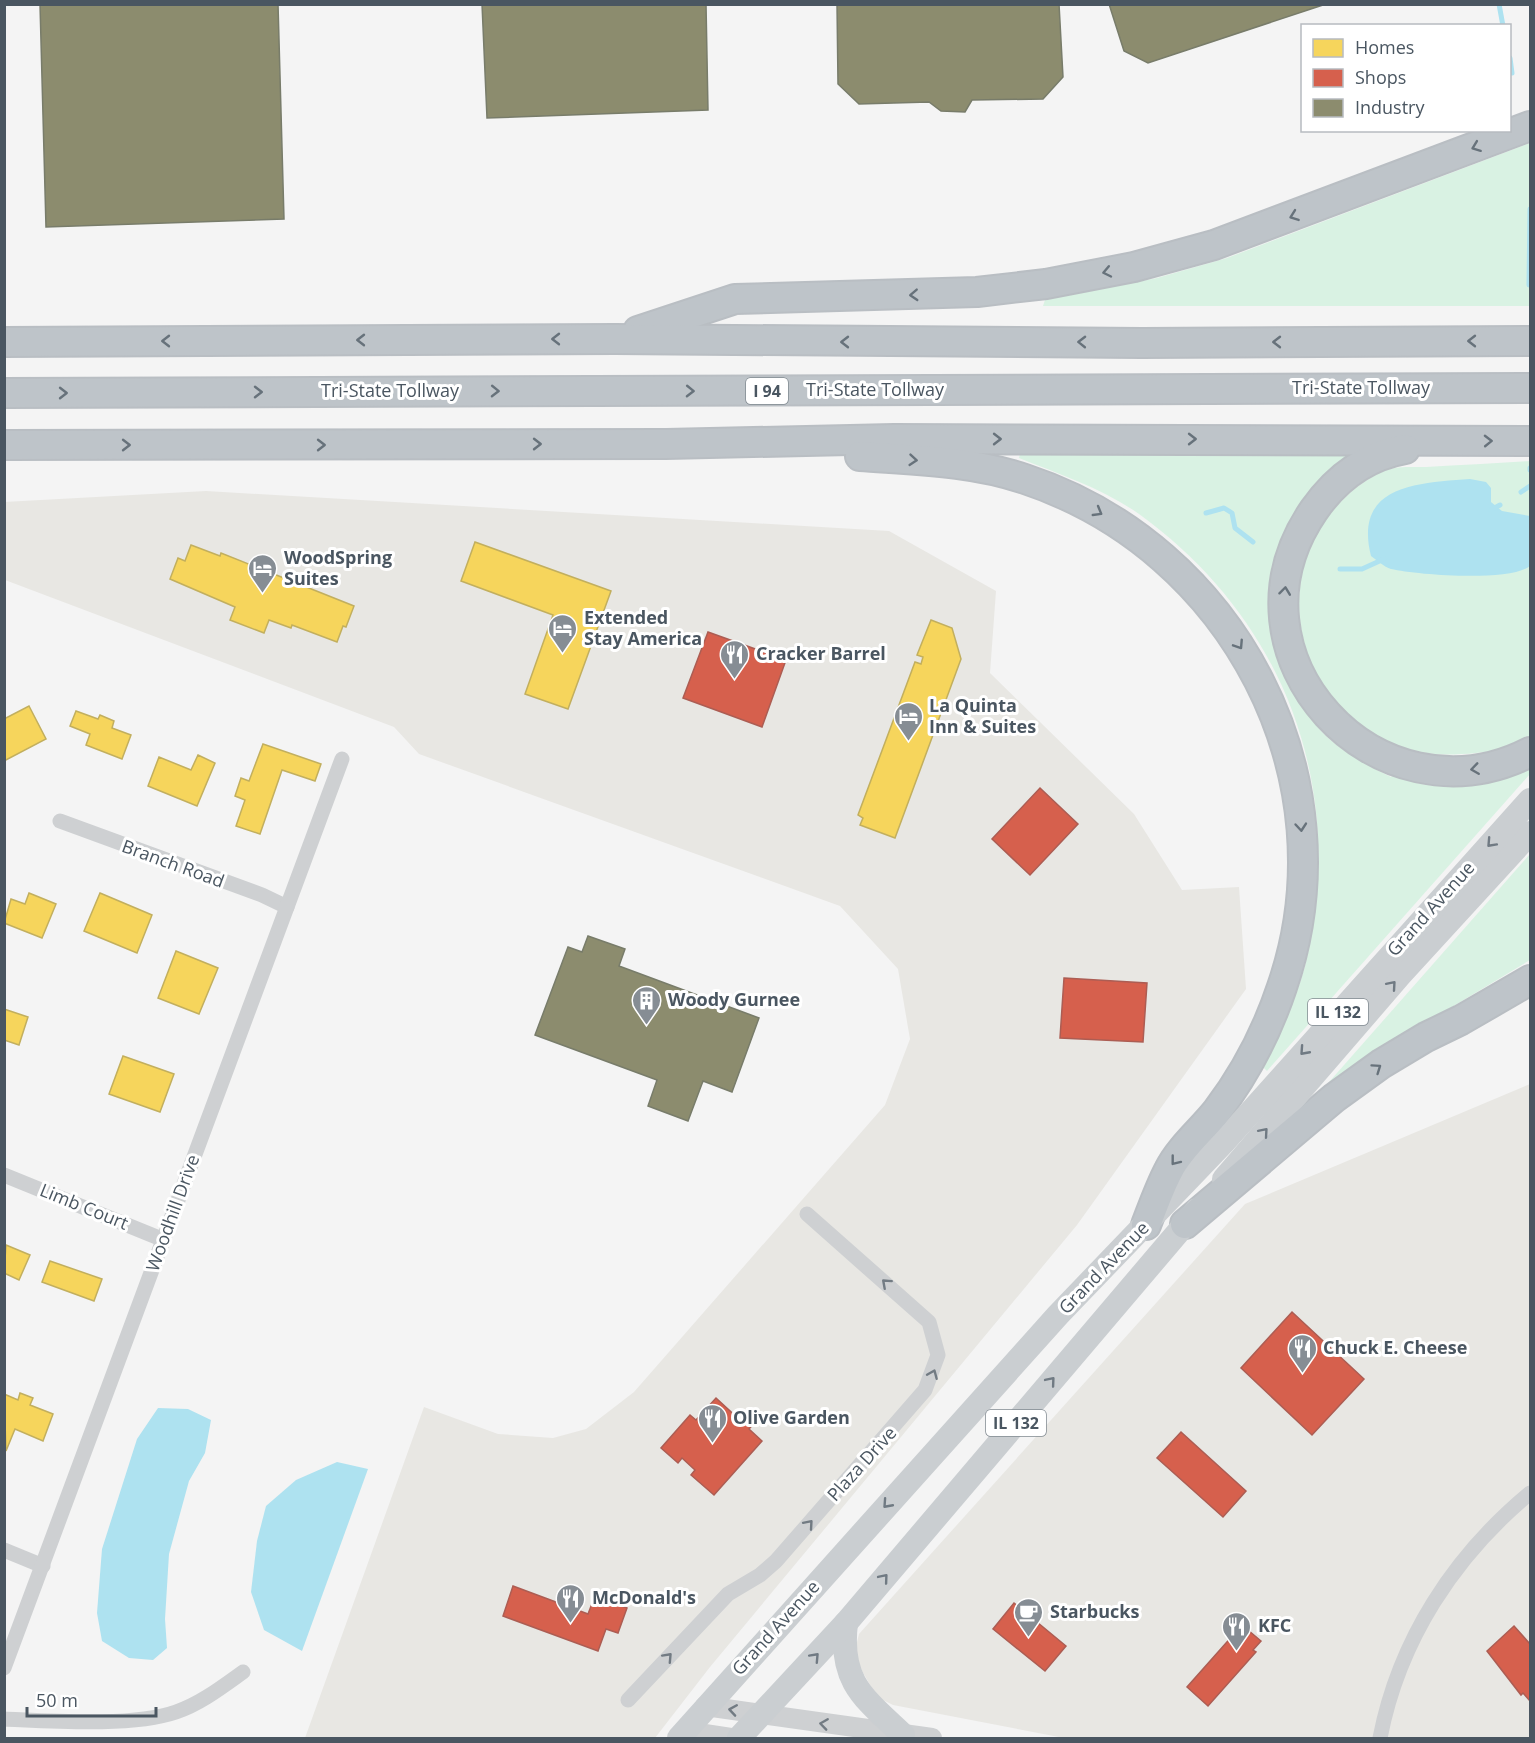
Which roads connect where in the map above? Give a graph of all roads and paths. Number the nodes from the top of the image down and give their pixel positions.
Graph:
1 (1530, 126) edge
2 (615, 339) junction
3 (1530, 341) edge
4 (4, 342) edge
5 (1530, 388) edge
6 (4, 393) edge
7 (1530, 441) edge
8 (1446, 442) junction
9 (666, 444) junction
10 (4, 445) edge
11 (1530, 752) edge
12 (342, 759) dead end
13 (1530, 800) edge
14 (60, 821) dead end
15 (1530, 833) edge
16 (287, 907) junction
17 (1530, 980) edge
18 (4, 1175) edge
19 (807, 1214) dead end
20 (1185, 1224) junction
21 (1146, 1225) junction
22 (164, 1240) junction
23 (1530, 1493) edge
24 (4, 1550) edge
25 (43, 1566) junction
26 (846, 1623) junction
27 (4, 1668) edge
28 (243, 1672) dead end
29 (628, 1700) dead end
30 (705, 1706) junction
31 (760, 1714) junction
32 (4, 1719) edge
33 (682, 1735) edge
34 (903, 1735) junction
35 (732, 1738) edge
36 (739, 1738) edge
37 (932, 1738) edge
38 (1380, 1738) edge

1 -> 2 highway
3 -> 2 highway
2 -> 4 highway
6 -> 5 highway, Tri-State Tollway / I 94
8 -> 7 highway
9 -> 8 highway
11 -> 8 highway
10 -> 9 highway
9 -> 21 highway
12 - 16 street, Woodhill Drive
13 -> 21 main road, Grand Avenue / IL 132
14 - 16 street, Branch Road
20 -> 15 main road, Grand Avenue / IL 132
16 - 22 street, Woodhill Drive
20 -> 17 highway
18 - 22 street, Limb Court
29 -> 19 street, Plaza Drive
26 -> 20 main road, Grand Avenue / IL 132
21 -> 30 main road, Grand Avenue / IL 132
22 - 25 street, Woodhill Drive
23 - 38 street
24 - 25 street
25 - 27 street, Woodhill Drive
31 -> 26 main road, Grand Avenue / IL 132
26 - 34 main road
28 - 32 street
31 -> 30 street
30 - 33 main road, Grand Avenue / IL 132
34 -> 31 street
31 - 36 main road, Grand Avenue / IL 132
33 - 35 street
34 - 37 street

